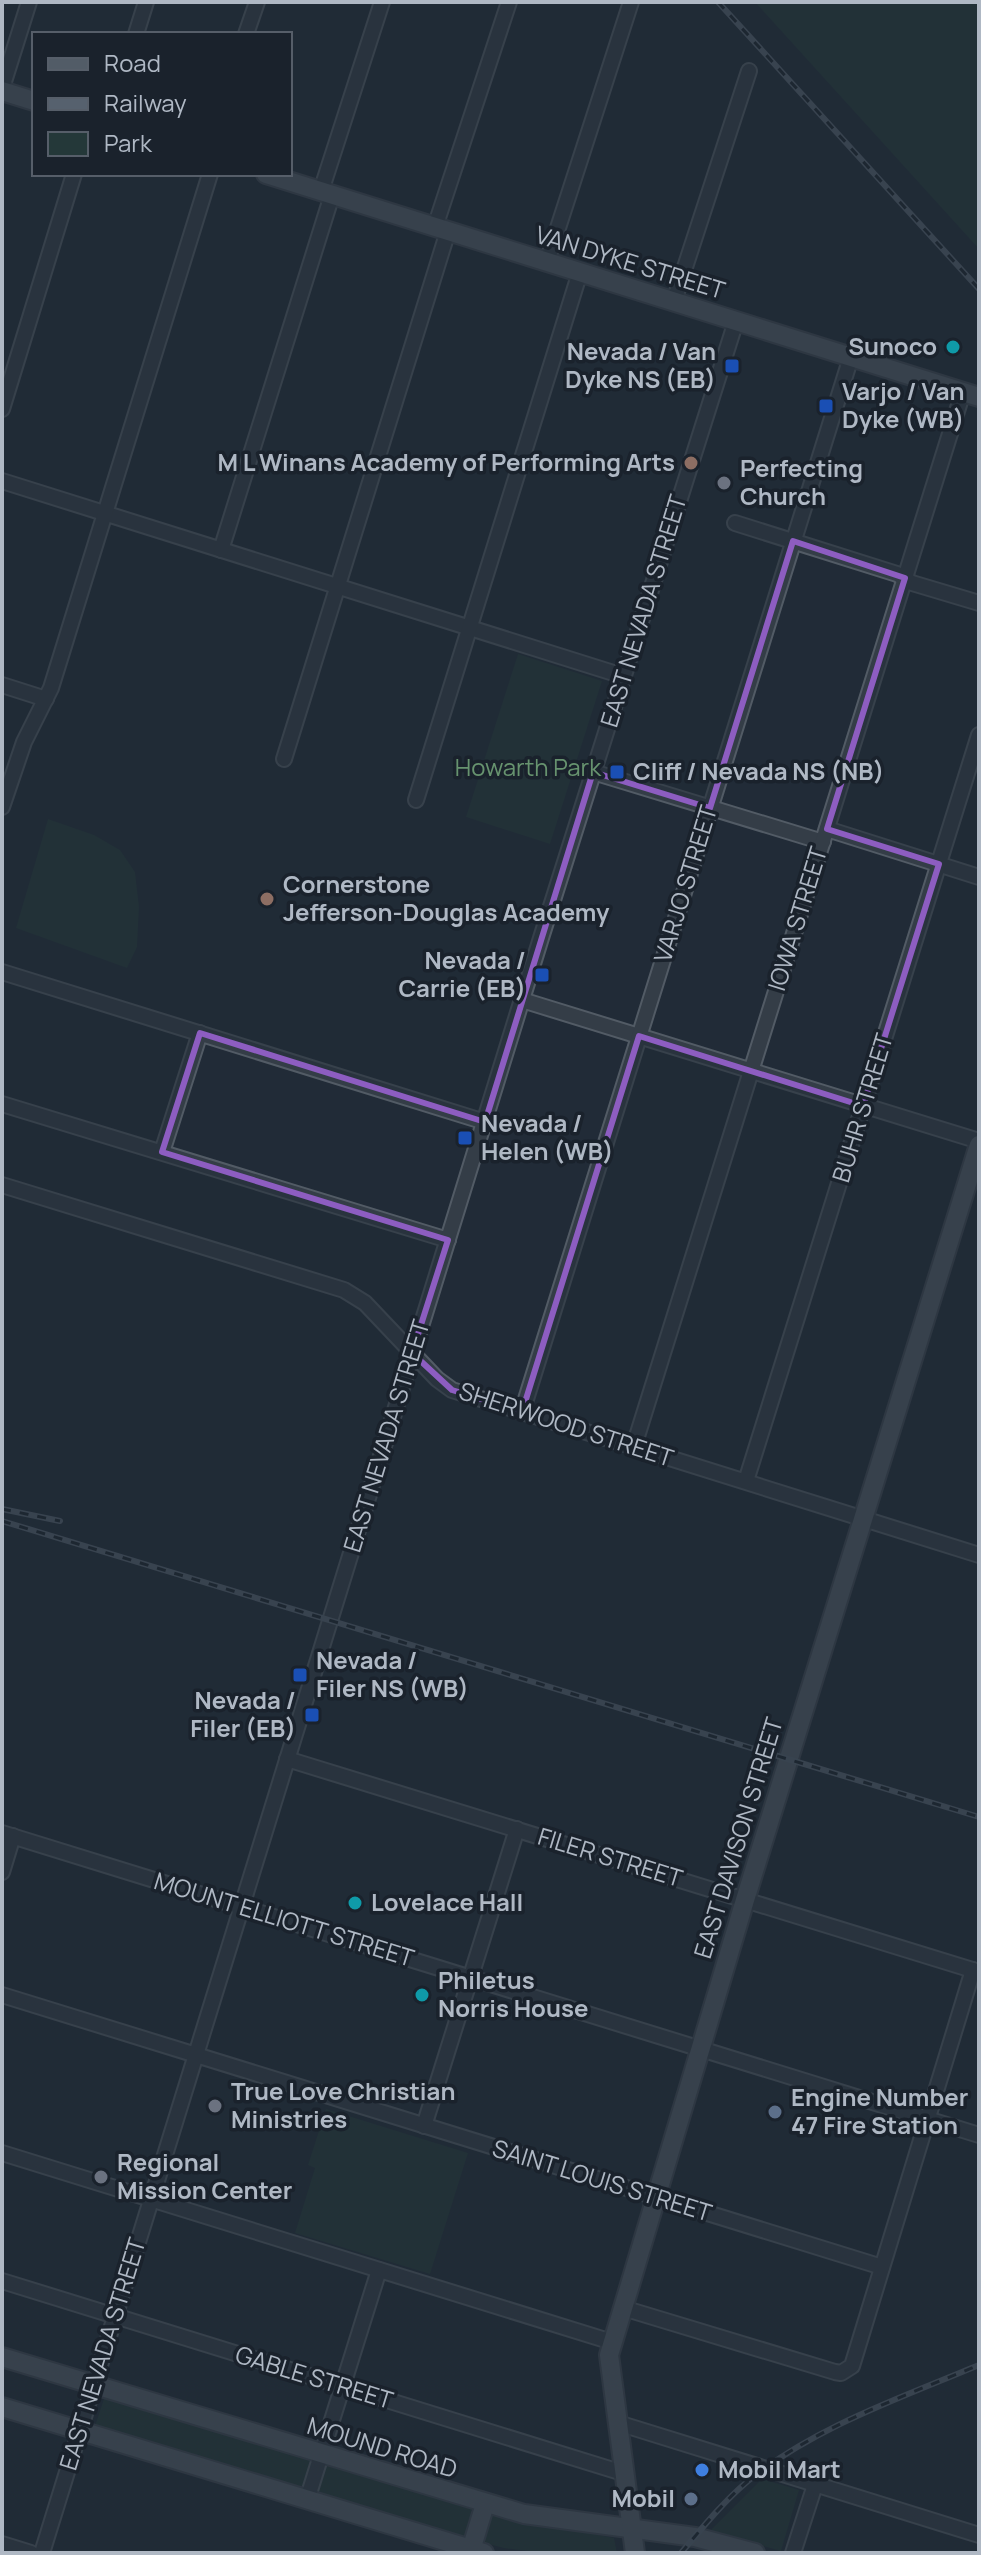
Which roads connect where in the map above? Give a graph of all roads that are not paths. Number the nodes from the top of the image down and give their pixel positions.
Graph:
1 (29, 2) edge
2 (146, 2) edge
3 (257, 2) edge
4 (382, 2) edge
5 (509, 2) edge
6 (631, 2) edge
7 (137, 32) edge
8 (247, 32) edge
9 (749, 71) dead end
10 (2, 90) edge
11 (32, 100) edge
12 (73, 176) edge
13 (209, 176) edge
14 (272, 176) edge
15 (326, 193) junction
16 (442, 229) junction
17 (547, 262) junction
18 (580, 272) junction
19 (674, 301) junction
20 (736, 321) junction
21 (851, 357) junction
22 (971, 395) edge
23 (2, 409) edge
24 (2, 481) edge
25 (105, 514) junction
26 (735, 523) dead end
27 (793, 541) junction
28 (221, 550) junction
29 (905, 578) junction
30 (337, 586) junction
31 (979, 603) edge
32 (469, 628) junction
33 (623, 676) junction
34 (2, 685) edge
35 (46, 699) junction
36 (979, 735) edge
37 (284, 759) dead end
38 (593, 772) junction
39 (416, 800) dead end
40 (2, 807) edge
41 (710, 808) junction
42 (825, 836) junction
43 (939, 864) junction
44 (979, 877) edge
45 (2, 972) edge
46 (522, 1000) junction
47 (200, 1033) junction
48 (639, 1036) junction
49 (751, 1071) junction
50 (2, 1104) edge
51 (863, 1106) junction
52 (485, 1122) junction
53 (979, 1143) edge
54 (162, 1152) junction
55 (2, 1185) edge
56 (448, 1240) junction
57 (412, 1353) junction
58 (522, 1412) junction
59 (634, 1446) junction
60 (746, 1481) junction
61 (862, 1518) junction
62 (979, 1555) edge
63 (287, 1759) junction
64 (517, 1829) junction
65 (8, 1834) edge
66 (2, 1872) edge
67 (745, 1900) junction
68 (242, 1907) junction
69 (976, 1971) edge
70 (470, 1978) junction
71 (2, 1995) edge
72 (701, 2049) junction
73 (196, 2055) junction
74 (927, 2119) junction
75 (424, 2126) junction
76 (979, 2135) edge
77 (2, 2153) edge
78 (657, 2197) junction
79 (151, 2199) junction
80 (882, 2267) junction
81 (379, 2270) junction
82 (2, 2281) edge
83 (623, 2308) junction
84 (115, 2316) junction
85 (612, 2342) junction
86 (2, 2357) edge
87 (94, 2385) junction
88 (343, 2387) junction
89 (2, 2407) edge
90 (618, 2423) junction
91 (80, 2431) junction
92 (321, 2455) junction
93 (626, 2474) junction
94 (815, 2485) junction
95 (307, 2500) junction
96 (485, 2504) junction
97 (632, 2529) junction
98 (979, 2535) edge
99 (2, 2544) edge
100 (478, 2551) edge
101 (31, 2553) edge
102 (42, 2553) edge
103 (635, 2553) edge
104 (755, 2553) edge
105 (793, 2553) edge

1 - 10 street
2 - 7 street
3 - 8 street
4 - 15 street
5 - 16 street
6 - 17 street
9 - 19 street
10 - 11 main road
12 - 23 street
13 - 25 street
14 - 15 main road, VAN DYKE STREET
15 - 16 main road, VAN DYKE STREET
15 - 28 street
16 - 17 main road, VAN DYKE STREET
16 - 30 street
17 - 18 main road, VAN DYKE STREET
18 - 19 main road, VAN DYKE STREET
18 - 32 street
19 - 20 main road, VAN DYKE STREET
20 - 21 main road, VAN DYKE STREET
20 - 33 street, EAST NEVADA STREET
21 - 22 main road, VAN DYKE STREET
21 - 27 street, VARJO STREET
22 - 29 street, IOWA STREET
24 - 25 street
25 - 28 street
25 - 35 street
26 - 27 street
27 - 29 street
27 - 41 street, VARJO STREET
28 - 30 street
29 - 31 street
29 - 42 street, IOWA STREET
30 - 32 street
30 - 37 street
32 - 33 street
32 - 39 street
33 - 38 street, EAST NEVADA STREET
34 - 35 street
35 - 40 street
36 - 43 street, BUHR STREET
38 - 41 street
38 - 46 street, EAST NEVADA STREET
41 - 42 street
41 - 48 street, VARJO STREET
42 - 43 street
42 - 49 street, IOWA STREET
43 - 44 street
43 - 51 street, BUHR STREET
45 - 47 street
46 - 48 street
46 - 52 street, EAST NEVADA STREET
47 - 52 street
47 - 54 street
48 - 49 street
48 - 58 street, VARJO STREET
49 - 51 street
49 - 59 street, IOWA STREET
50 - 54 street
51 - 53 street
51 - 60 street, BUHR STREET
52 - 56 street, EAST NEVADA STREET
53 - 61 main road, EAST DAVISON STREET
54 - 56 street
55 - 57 street, SHERWOOD STREET
56 - 57 street, EAST NEVADA STREET
57 - 58 street, SHERWOOD STREET
57 - 63 street, EAST NEVADA STREET
58 - 59 street, SHERWOOD STREET
59 - 60 street, SHERWOOD STREET
60 - 61 street, SHERWOOD STREET
61 - 62 street, SHERWOOD STREET
61 - 67 main road, EAST DAVISON STREET
63 - 64 street, FILER STREET
63 - 68 street, EAST NEVADA STREET
64 - 67 street, FILER STREET
64 - 70 street
65 - 66 street
65 - 68 street, MOUNT ELLIOTT STREET
67 - 69 street, FILER STREET
67 - 72 main road, EAST DAVISON STREET
68 - 70 street, MOUNT ELLIOTT STREET
68 - 73 street, EAST NEVADA STREET
69 - 74 street
70 - 72 street, MOUNT ELLIOTT STREET
70 - 75 street
71 - 73 street, SAINT LOUIS STREET
72 - 74 street, MOUNT ELLIOTT STREET
72 - 78 main road, EAST DAVISON STREET
73 - 75 street, SAINT LOUIS STREET
73 - 79 street, EAST NEVADA STREET
74 - 76 street, MOUNT ELLIOTT STREET
74 - 80 street
75 - 78 street, SAINT LOUIS STREET
77 - 79 street
78 - 80 street, SAINT LOUIS STREET
78 - 83 main road, EAST DAVISON STREET
79 - 81 street
79 - 84 street, EAST NEVADA STREET
80 - 83 street
81 - 85 street
81 - 88 street
82 - 84 street, GABLE STREET
83 - 85 main road, EAST DAVISON STREET
84 - 87 street, EAST NEVADA STREET
84 - 88 street, GABLE STREET
85 - 90 main road, EAST DAVISON STREET
86 - 87 main road, MOUND ROAD
87 - 91 street, EAST NEVADA STREET
87 - 92 main road, MOUND ROAD
88 - 92 street
88 - 93 street, GABLE STREET
89 - 91 main road
90 - 93 main road, EAST DAVISON STREET
90 - 94 street
91 - 95 main road
91 - 102 street, EAST NEVADA STREET
92 - 95 street
92 - 96 main road, MOUND ROAD
93 - 97 main road, EAST DAVISON STREET
94 - 98 street
94 - 105 street
95 - 100 main road
96 - 97 main road, MOUND ROAD
96 - 100 main road
97 - 103 main road, EAST DAVISON STREET
97 - 104 main road, MOUND ROAD
99 - 101 street

